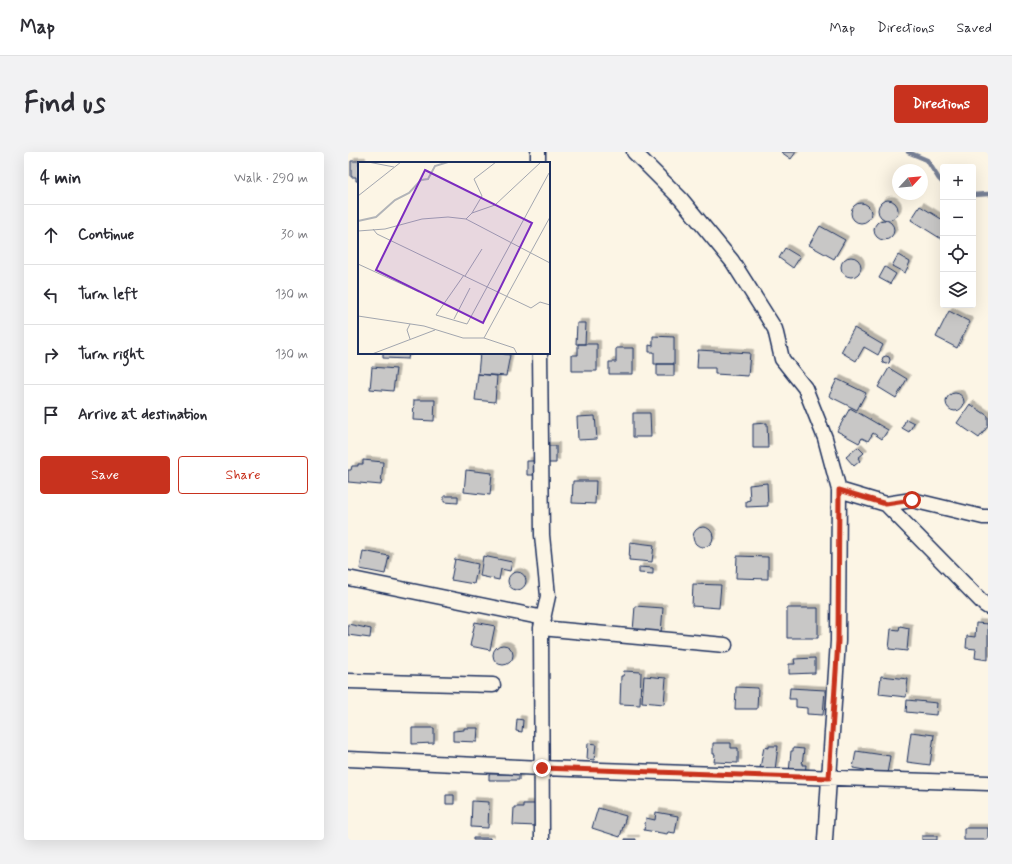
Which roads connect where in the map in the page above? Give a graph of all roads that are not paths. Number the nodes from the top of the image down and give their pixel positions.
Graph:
1 (634, 152) edge
2 (540, 354) edge
3 (839, 490) junction
4 (886, 504) junction
5 (988, 516) edge
6 (348, 578) edge
7 (988, 607) edge
8 (542, 623) junction
9 (725, 644) dead end
10 (348, 681) edge
11 (493, 685) dead end
12 (348, 759) edge
13 (542, 768) junction
14 (829, 778) junction
15 (988, 783) edge
16 (542, 840) edge
17 (825, 840) edge

1 - 3 street
2 - 8 street
3 - 4 street
3 - 14 street
4 - 5 street
4 - 7 street
6 - 8 street
8 - 9 street
8 - 13 street
10 - 11 street
12 - 13 street
13 - 14 street
13 - 16 street
14 - 15 street
14 - 17 street

